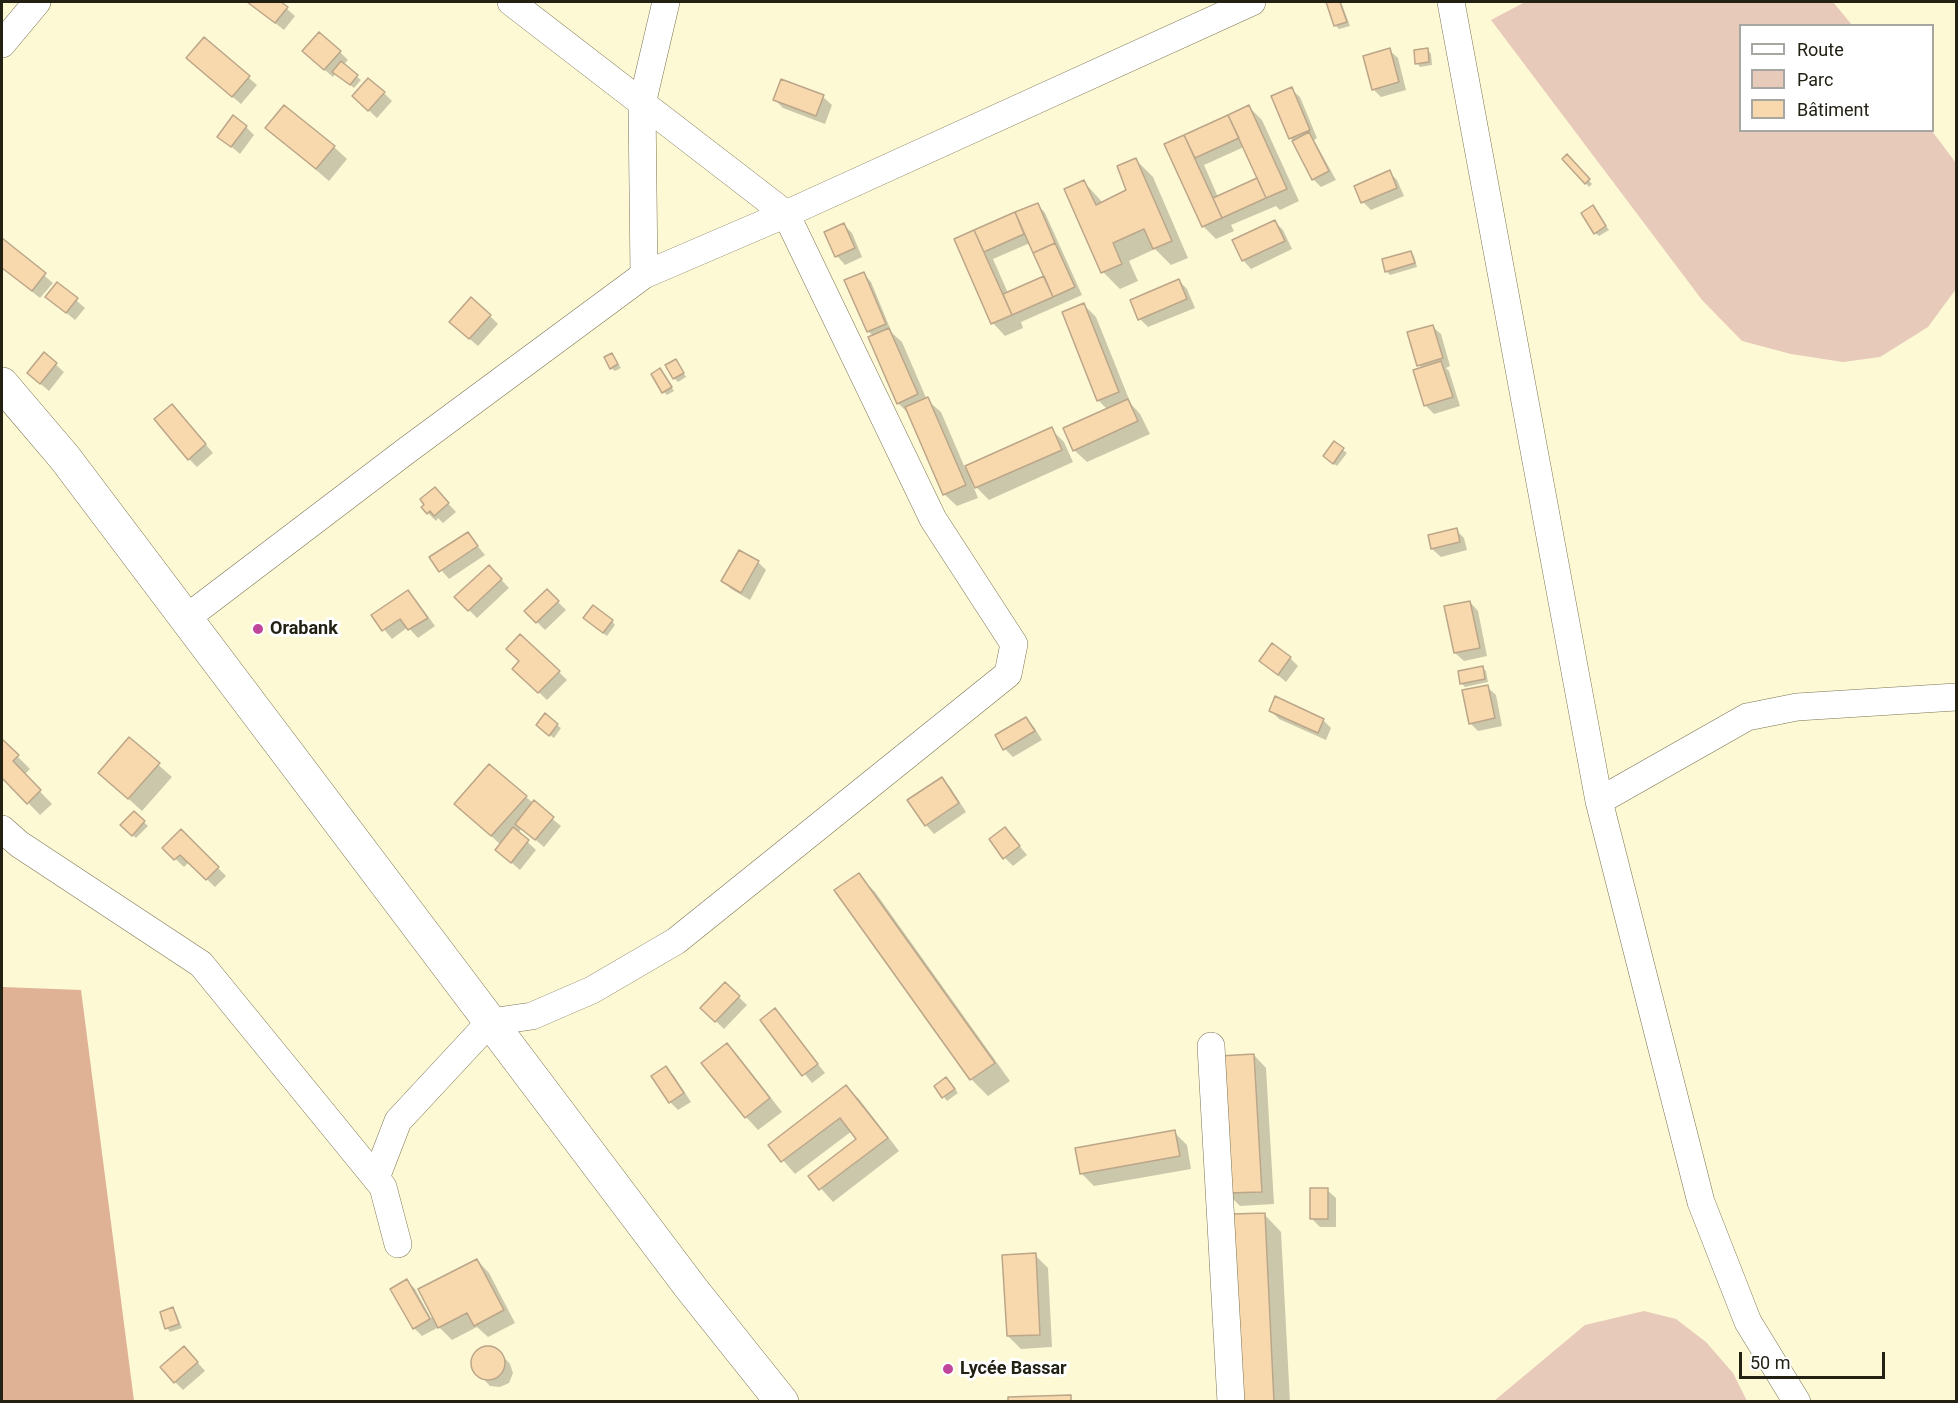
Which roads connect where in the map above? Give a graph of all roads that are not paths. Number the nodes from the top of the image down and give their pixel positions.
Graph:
1 (37, 2) edge
2 (511, 2) edge
3 (666, 2) edge
4 (1252, 2) edge
5 (1451, 2) edge
6 (2, 44) edge
7 (642, 104) junction
8 (786, 214) junction
9 (644, 275) junction
10 (2, 384) edge
11 (186, 619) junction
12 (1956, 697) edge
13 (1599, 801) junction
14 (2, 829) edge
15 (490, 1022) junction
16 (1211, 1046) dead end
17 (376, 1178) junction
18 (398, 1244) dead end
19 (782, 1401) edge
20 (1231, 1401) edge
21 (1797, 1401) edge

1 - 6 street
2 - 7 street
3 - 7 street
4 - 8 street
5 - 13 street
7 - 8 street
7 - 9 street
8 - 9 street
8 - 15 street
9 - 11 street
10 - 11 main road
11 - 15 main road
12 - 13 street
13 - 21 street
14 - 17 street
15 - 17 street
15 - 19 main road
16 - 20 street
17 - 18 street

